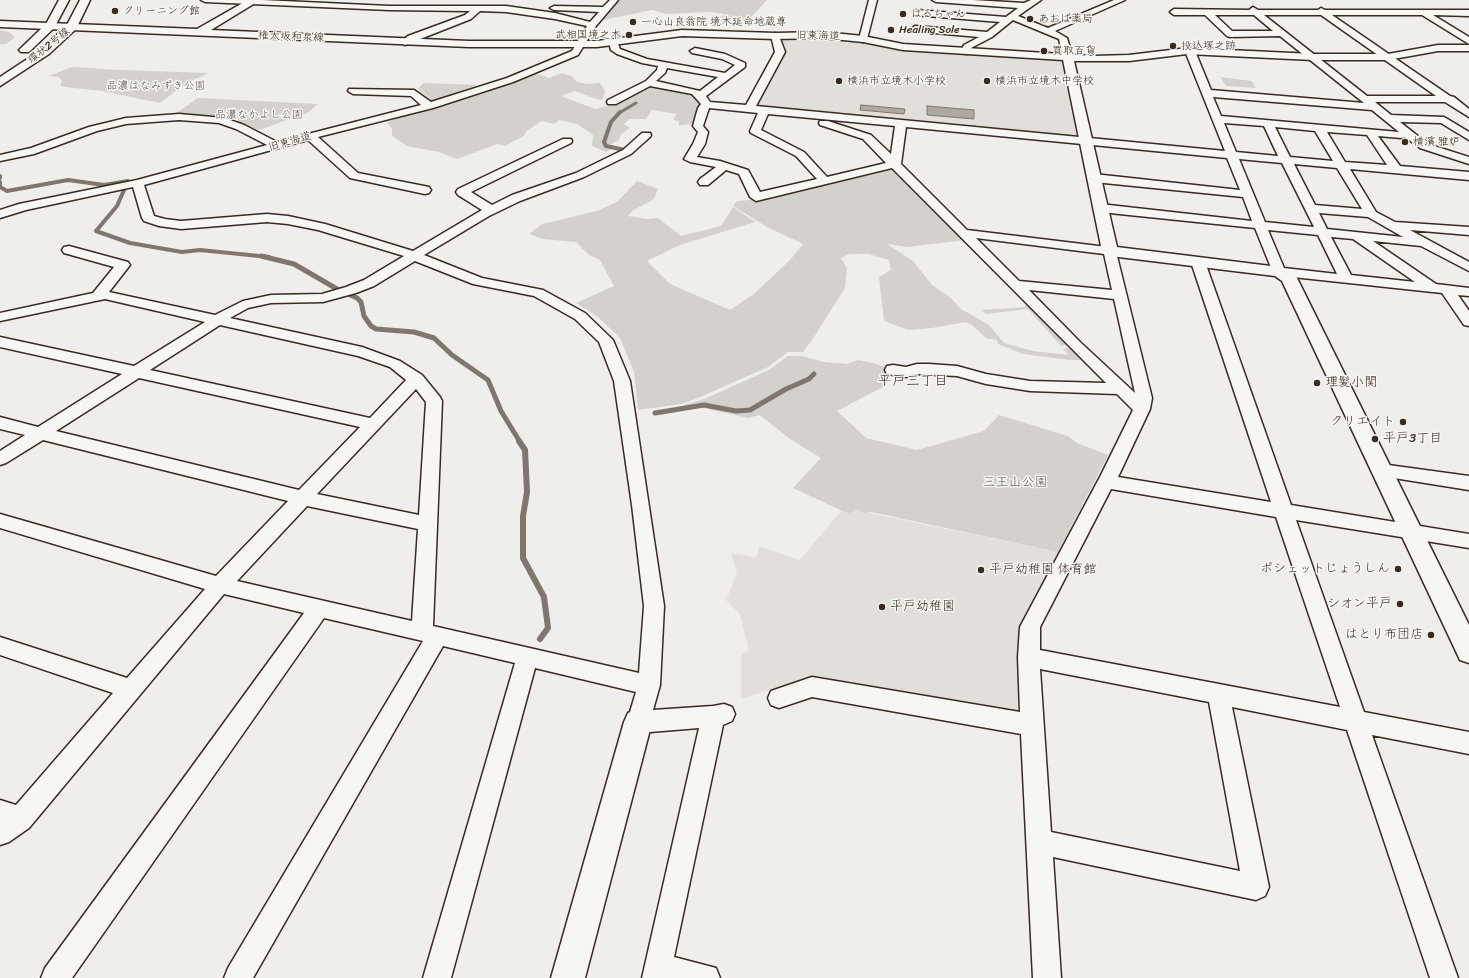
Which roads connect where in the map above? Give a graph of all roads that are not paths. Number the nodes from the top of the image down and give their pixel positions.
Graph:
1 (64, 0) edge
2 (85, 0) edge
3 (205, 0) edge
4 (490, 0) edge
5 (614, 0) edge
6 (872, 0) edge
7 (936, 0) edge
8 (1037, 0) edge
9 (1120, 0) edge
10 (1240, 0) edge
11 (253, 1) edge
12 (306, 2) edge
13 (1202, 4) dead end
14 (1312, 4) dead end
15 (1409, 4) dead end
16 (1026, 6) junction
17 (530, 7) junction
18 (478, 8) junction
19 (605, 10) junction
20 (1174, 12) dead end
21 (1209, 12) junction
22 (1255, 12) junction
23 (1324, 12) junction
24 (1422, 12) junction
25 (1469, 13) edge
26 (1010, 18) junction
27 (0, 24) edge
28 (50, 26) junction
29 (592, 26) junction
30 (72, 28) junction
31 (915, 29) junction
32 (1048, 31) junction
33 (198, 33) junction
34 (1282, 33) junction
35 (989, 34) junction
36 (775, 36) junction
37 (863, 39) junction
38 (1469, 41) edge
39 (405, 42) junction
40 (614, 43) junction
41 (578, 48) junction
42 (912, 48) junction
43 (1469, 48) edge
44 (695, 51) dead end
45 (966, 51) junction
46 (1190, 51) junction
47 (18, 55) dead end
48 (1313, 57) junction
49 (1388, 57) junction
50 (1068, 58) junction
51 (663, 64) junction
52 (727, 76) junction
53 (0, 82) edge
54 (649, 83) junction
55 (353, 91) dead end
56 (1207, 93) junction
57 (700, 95) junction
58 (1364, 98) junction
59 (1447, 99) junction
60 (1469, 99) edge
61 (612, 102) dead end
62 (707, 105) junction
63 (429, 106) junction
64 (1374, 107) junction
65 (749, 109) junction
66 (765, 110) junction
67 (808, 114) junction
68 (1469, 114) edge
69 (1389, 118) junction
70 (1218, 119) junction
71 (901, 123) junction
72 (1268, 124) junction
73 (1319, 128) junction
74 (1370, 132) junction
75 (646, 135) dead end
76 (1406, 135) junction
77 (310, 136) junction
78 (1469, 138) edge
79 (566, 141) dead end
80 (1086, 141) junction
81 (276, 146) junction
82 (1232, 155) junction
83 (0, 158) edge
84 (1286, 160) junction
85 (1469, 161) edge
86 (895, 164) junction
87 (1342, 165) junction
88 (724, 166) junction
89 (1396, 170) junction
90 (1469, 176) edge
91 (1094, 178) junction
92 (824, 180) junction
93 (704, 182) dead end
94 (131, 184) junction
95 (425, 190) dead end
96 (1246, 194) junction
97 (1100, 208) junction
98 (1310, 208) junction
99 (492, 210) junction
100 (0, 214) edge
101 (1371, 214) junction
102 (1390, 224) junction
103 (1259, 225) junction
104 (1469, 231) edge
105 (1322, 232) junction
106 (963, 233) junction
107 (1355, 236) junction
108 (1426, 243) junction
109 (69, 250) dead end
110 (1110, 251) junction
111 (414, 256) junction
112 (1198, 262) junction
113 (1469, 267) edge
114 (1279, 272) junction
115 (1346, 279) junction
116 (1015, 285) junction
117 (1440, 289) junction
118 (1469, 292) edge
119 (1120, 295) junction
120 (98, 296) junction
121 (0, 317) edge
122 (216, 319) junction
123 (1469, 322) edge
124 (0, 342) edge
125 (893, 370) dead end
126 (134, 372) junction
127 (416, 379) junction
128 (1121, 389) junction
129 (1142, 409) junction
130 (0, 422) edge
131 (373, 424) junction
132 (40, 433) junction
133 (0, 459) edge
134 (1381, 470) junction
135 (1107, 482) junction
136 (1469, 483) edge
137 (302, 498) junction
138 (1282, 511) junction
139 (0, 521) edge
140 (428, 524) junction
141 (1411, 531) junction
142 (1469, 541) edge
143 (220, 585) junction
144 (319, 609) junction
145 (430, 634) junction
146 (0, 646) edge
147 (1469, 652) edge
148 (1029, 657) junction
149 (527, 658) junction
150 (649, 685) junction
151 (131, 689) junction
152 (1218, 693) junction
153 (779, 698) dead end
154 (1356, 720) junction
155 (638, 722) junction
156 (1032, 726) junction
157 (1469, 743) edge
158 (10, 816) edge
159 (0, 833) edge
160 (1039, 842) junction
161 (657, 972) edge
162 (55, 978) edge
163 (238, 978) edge
164 (437, 978) edge
165 (568, 978) edge
166 (706, 978) edge
167 (1048, 978) edge
168 (1444, 978) edge

1 - 28 street, 環状2号線
2 - 30 street, 環状2号線
3 - 11 street
4 - 18 street
5 - 19 street
6 - 37 street
7 - 16 street
8 - 16 street
9 - 32 street
10 - 22 street
11 - 12 street
11 - 33 street
12 - 18 street
13 - 21 street
14 - 23 street
15 - 24 street
16 - 26 street
17 - 18 street
17 - 19 street
17 - 29 street
18 - 39 street
19 - 29 street
20 - 21 street
21 - 22 street
21 - 34 street
22 - 23 street
22 - 34 street
23 - 24 street
23 - 49 street
24 - 25 street
24 - 38 street
26 - 31 street
26 - 32 street
26 - 35 street
27 - 28 street, 権太坂和泉線
28 - 30 street, 権太坂和泉線
28 - 47 street, 環状2号線
29 - 41 street
30 - 33 street, 権太坂和泉線
30 - 53 street, 環状2号線
31 - 35 street
31 - 42 street
32 - 50 street
33 - 39 street, 権太坂和泉線
34 - 48 street
35 - 45 street
36 - 37 street, 旧東海道
36 - 40 street, 旧東海道
36 - 65 street
37 - 42 street, 旧東海道
39 - 41 street, 権太坂和泉線
40 - 41 street, 旧東海道
40 - 51 street
41 - 63 street, 旧東海道
42 - 45 street, 旧東海道
43 - 49 street, 旧東海道
44 - 52 street
45 - 50 street, 旧東海道
46 - 48 street, 旧東海道
46 - 50 street, 旧東海道
46 - 56 street
48 - 49 street, 旧東海道
48 - 58 street
49 - 59 street
50 - 80 street
51 - 52 street
51 - 54 street
52 - 57 street
54 - 57 street
54 - 61 street
55 - 63 street
56 - 64 street
56 - 70 street
57 - 62 street
58 - 59 street
58 - 64 street
59 - 60 street
59 - 68 street
62 - 65 street
62 - 88 street
63 - 77 street, 旧東海道
64 - 69 street
65 - 66 street
66 - 67 street
66 - 92 street
67 - 71 street
67 - 86 street
69 - 76 street
69 - 78 street
70 - 72 street
70 - 82 street
71 - 80 street
71 - 86 street
72 - 73 street
72 - 84 street
73 - 74 street
73 - 87 street
74 - 76 street
74 - 89 street
75 - 99 street
76 - 85 street
77 - 81 street, 旧東海道
77 - 95 street
79 - 99 street
80 - 82 street
80 - 91 street
81 - 83 street
81 - 94 street, 旧東海道
82 - 84 street
82 - 96 street
84 - 87 street
84 - 98 street
86 - 92 street
86 - 106 street
87 - 89 street
87 - 101 street
88 - 92 street
88 - 93 street
89 - 90 street
91 - 96 street
91 - 97 street
94 - 100 street, 旧東海道
94 - 111 street
96 - 103 street
97 - 103 street
97 - 110 street
98 - 101 street
98 - 105 street
99 - 111 street
101 - 102 street
102 - 104 street
102 - 108 street
103 - 105 street
103 - 114 street
105 - 107 street
105 - 115 street
106 - 110 street
106 - 116 street
107 - 108 street
107 - 117 street
108 - 113 street
109 - 120 street
110 - 112 street
110 - 119 street
111 - 122 street
111 - 150 street
112 - 114 street
112 - 138 street
114 - 115 street
114 - 134 street
115 - 117 street
116 - 119 street
116 - 128 street
117 - 118 street
117 - 123 street
119 - 129 street
120 - 121 street
120 - 122 street
122 - 126 street
122 - 127 street
124 - 126 street
125 - 128 street
126 - 131 street
126 - 132 street
127 - 131 street
127 - 140 street
128 - 129 street
129 - 135 street
130 - 132 street
131 - 137 street
132 - 133 street
132 - 137 street
134 - 136 street
134 - 141 street
135 - 138 street
135 - 148 street
137 - 140 street
137 - 143 street
138 - 141 street
138 - 154 street
139 - 143 street
140 - 145 street
141 - 142 street
141 - 147 street
143 - 144 street
143 - 151 street
144 - 145 street
144 - 162 street
145 - 149 street
145 - 163 street
146 - 151 street
148 - 152 street
148 - 156 street
149 - 150 street
149 - 164 street
150 - 155 street
151 - 158 street
152 - 154 street
152 - 160 street
153 - 156 street
154 - 157 street
154 - 168 street
155 - 161 street
155 - 165 street
156 - 160 street
158 - 159 street
160 - 167 street
161 - 166 street

